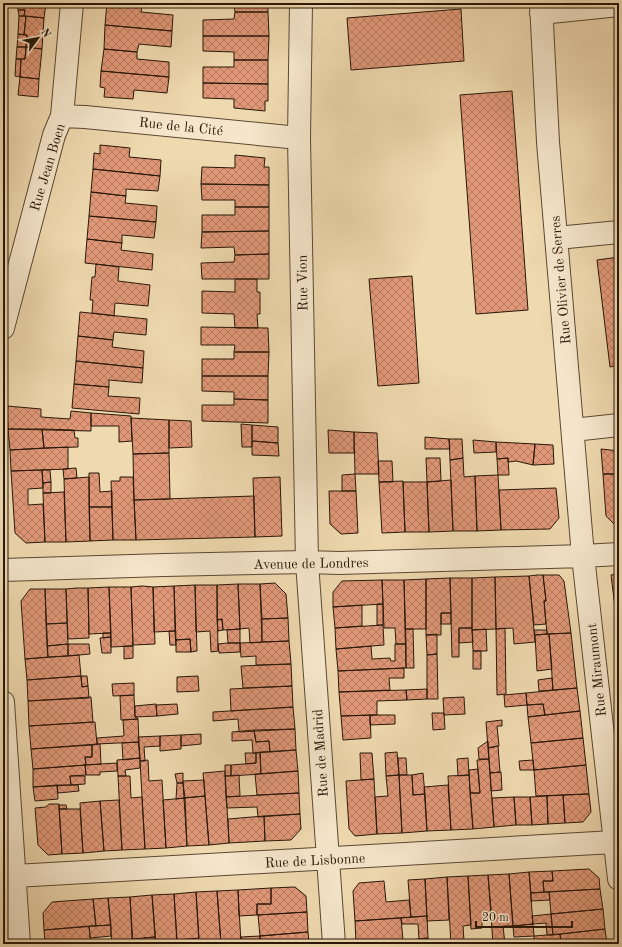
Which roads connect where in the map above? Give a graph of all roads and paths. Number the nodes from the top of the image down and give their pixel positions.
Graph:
1 (72, 3) edge
2 (301, 3) edge
3 (619, 5) edge
4 (541, 8) edge
5 (62, 116) junction
6 (299, 138) junction
7 (619, 232) edge
8 (557, 238) junction
9 (3, 328) edge
10 (619, 425) edge
11 (573, 430) junction
12 (619, 554) edge
13 (583, 556) junction
14 (307, 562) junction
15 (3, 570) edge
16 (3, 702) edge
17 (614, 842) junction
18 (328, 858) junction
19 (15, 876) junction
20 (619, 879) edge
21 (19, 944) edge
22 (334, 944) edge

1 - 5 street, Rue Jean Boen
2 - 6 street, Rue Vion
3 - 4 street
4 - 8 street, Rue Olivier de Serres
5 - 6 street, Rue de la Cité
5 - 9 street, Rue Jean Boen
6 - 14 street, Rue Vion
7 - 8 street
8 - 11 street, Rue Olivier de Serres
10 - 11 street
11 - 13 street, Rue Olivier de Serres
12 - 13 street, Avenue de Londres
13 - 14 street, Avenue de Londres
13 - 17 street, Rue Miraumont
14 - 15 street, Avenue de Londres
14 - 18 street, Rue de Madrid
16 - 19 street
17 - 18 street, Rue de Lisbonne
17 - 20 street, Rue Miraumont
18 - 19 street, Rue de Lisbonne
18 - 22 street, Rue de Madrid
19 - 21 street

